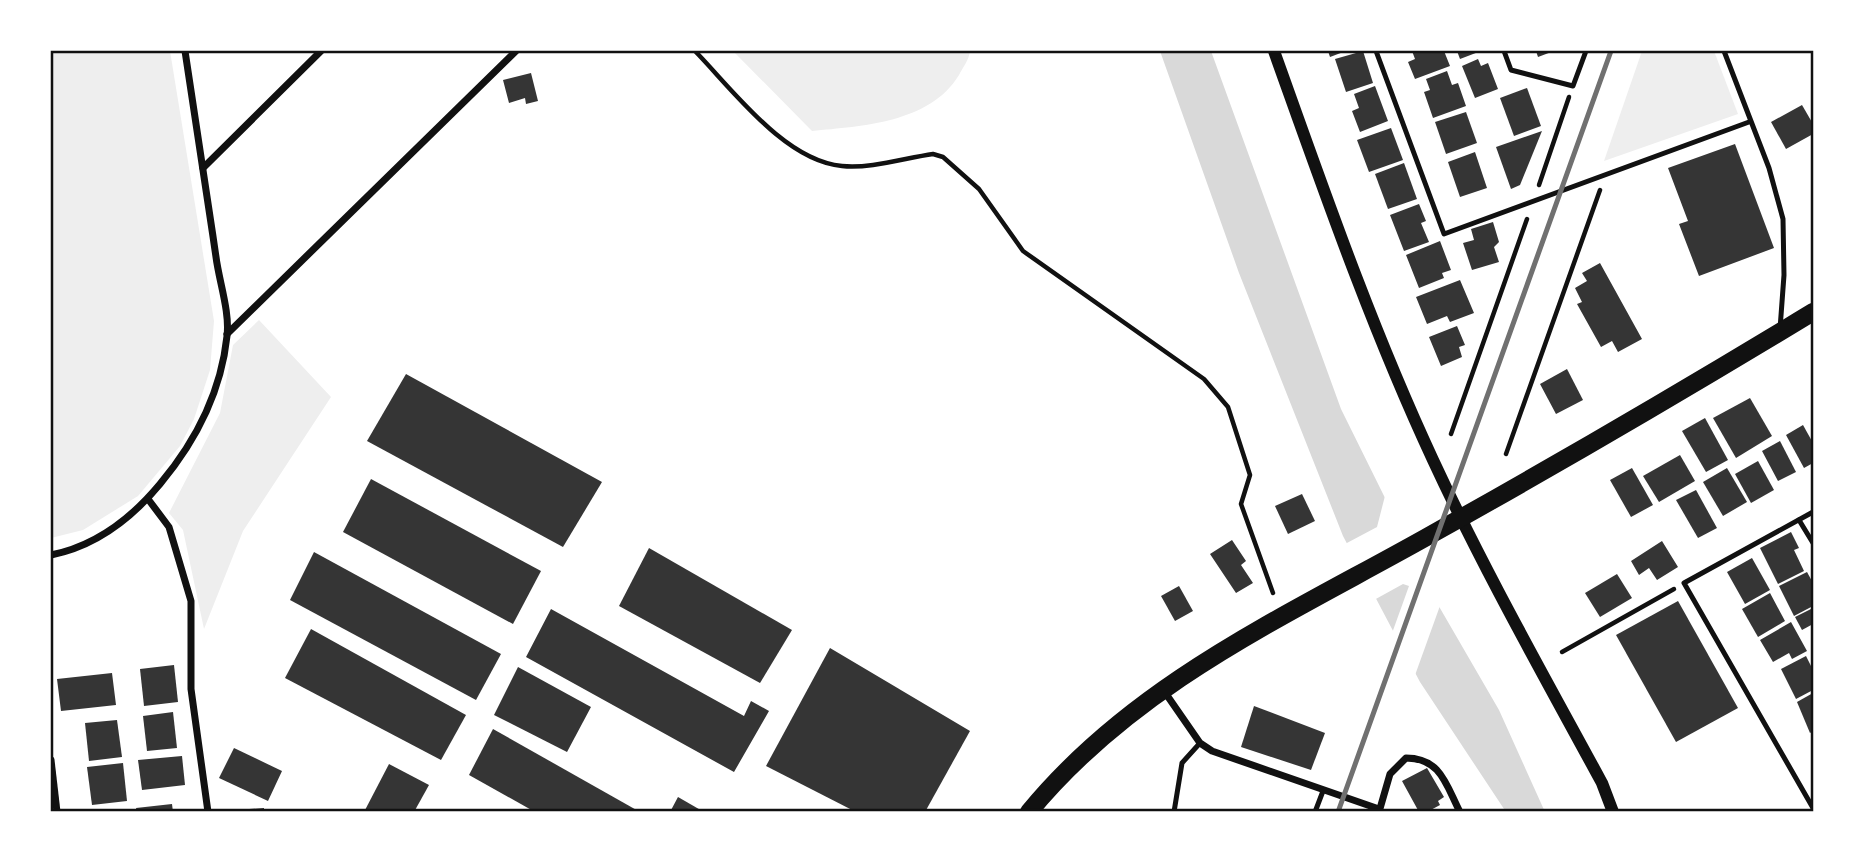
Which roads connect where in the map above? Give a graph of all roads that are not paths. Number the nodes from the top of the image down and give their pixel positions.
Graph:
1 (185, 51) edge
2 (321, 51) edge
3 (516, 51) edge
4 (1274, 51) edge
5 (1376, 51) edge
6 (1504, 51) edge
7 (1586, 51) edge
8 (1724, 51) edge
9 (1749, 122) junction
10 (203, 169) junction
11 (1813, 312) edge
12 (1780, 332) junction
13 (228, 334) junction
14 (148, 499) junction
15 (1813, 512) edge
16 (1461, 517) junction
17 (1799, 520) junction
18 (1813, 543) edge
19 (51, 555) edge
20 (1161, 688) junction
21 (1200, 743) junction
22 (51, 760) edge
23 (1323, 790) junction
24 (1813, 808) edge
25 (1379, 811) edge
26 (57, 812) edge
27 (208, 812) edge
28 (1029, 812) edge
29 (1174, 812) edge
30 (1315, 812) edge
31 (1460, 812) edge
32 (1613, 812) edge

1 - 10 street
2 - 10 street
3 - 13 street
4 - 16 street
5 - 9 lane
6 - 7 lane
8 - 9 lane
9 - 12 lane
10 - 13 street
11 - 12 main road
12 - 16 main road
13 - 14 street
14 - 19 street
14 - 27 street
15 - 17 lane
16 - 20 main road
16 - 32 street
17 - 18 lane
17 - 24 lane
20 - 21 street
20 - 28 main road
21 - 23 street
21 - 29 lane
22 - 26 street
23 - 25 street
23 - 30 lane
25 - 31 street

